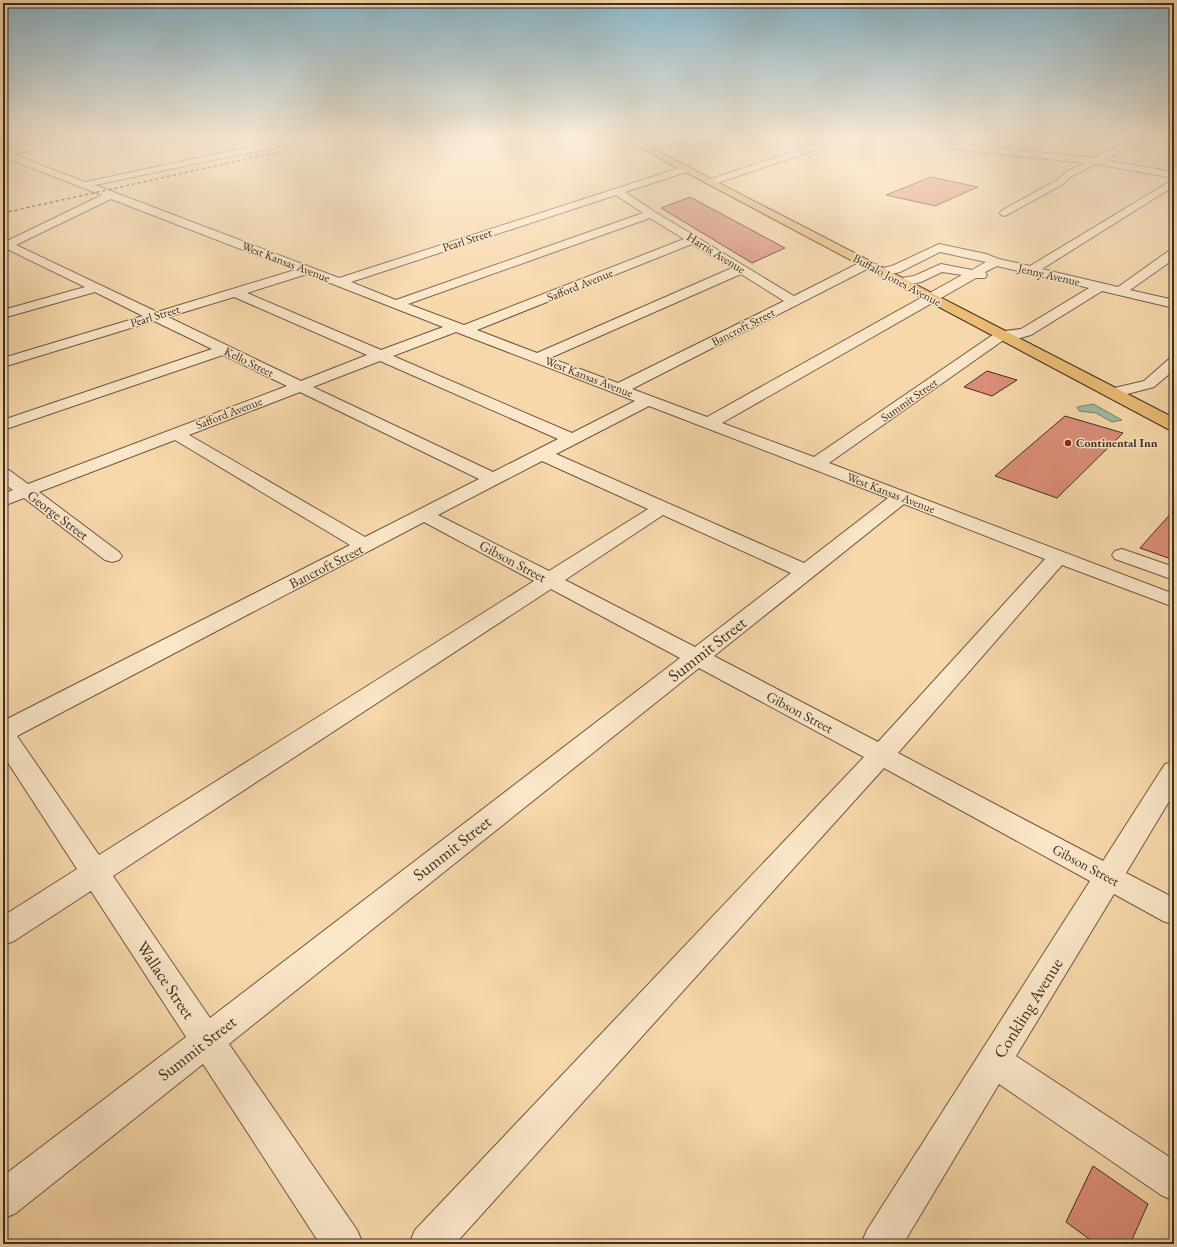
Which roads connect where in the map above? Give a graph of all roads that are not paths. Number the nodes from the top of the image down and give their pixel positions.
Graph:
1 (105, 193) edge
2 (610, 193) edge
3 (620, 193) edge
4 (732, 193) edge
5 (1040, 193) edge
6 (1147, 193) edge
7 (110, 195) junction
8 (1005, 213) dead end
9 (651, 214) junction
10 (694, 239) junction
11 (5, 246) edge
12 (1174, 253) edge
13 (995, 262) junction
14 (867, 264) junction
15 (741, 268) junction
16 (308, 270) junction
17 (1031, 271) junction
18 (882, 272) junction
19 (975, 274) junction
20 (990, 277) dead end
21 (339, 282) junction
22 (900, 282) junction
23 (1100, 287) junction
24 (97, 288) junction
25 (234, 292) junction
26 (1119, 292) junction
27 (1066, 295) dead end
28 (931, 298) junction
29 (1081, 298) junction
30 (794, 301) junction
31 (396, 304) junction
32 (1174, 304) edge
33 (3, 314) edge
34 (155, 316) junction
35 (460, 328) junction
36 (1002, 335) junction
37 (223, 350) junction
38 (380, 355) junction
39 (536, 358) junction
40 (1174, 362) edge
41 (3, 363) edge
42 (299, 387) junction
43 (619, 389) junction
44 (1112, 393) junction
45 (649, 400) junction
46 (709, 423) junction
47 (3, 425) edge
48 (1174, 425) edge
49 (176, 434) junction
50 (572, 439) junction
51 (541, 454) junction
52 (816, 464) junction
53 (3, 474) edge
54 (493, 479) junction
55 (26, 491) junction
56 (902, 497) junction
57 (3, 500) edge
58 (662, 508) junction
59 (424, 515) junction
60 (365, 545) junction
61 (1122, 555) dead end
62 (112, 556) dead end
63 (1058, 557) junction
64 (806, 572) junction
65 (1173, 573) edge
66 (549, 580) junction
67 (1165, 598) edge
68 (697, 657) junction
69 (3, 734) edge
70 (881, 755) junction
71 (1174, 771) edge
72 (95, 873) junction
73 (1109, 877) junction
74 (1174, 912) edge
75 (3, 932) edge
76 (206, 1041) junction
77 (995, 1061) junction
78 (1174, 1182) edge
79 (3, 1200) edge
80 (343, 1244) edge
81 (429, 1244) edge
82 (881, 1244) edge

1 - 7 street, West Kansas Avenue
2 - 21 street, Pearl Street
3 - 9 street, Harris Avenue
4 - 14 main road, Buffalo Jones Avenue
5 - 8 street
6 - 17 street
7 - 11 street
7 - 16 street, West Kansas Avenue
9 - 10 street, Harris Avenue
9 - 31 street
10 - 15 street, Harris Avenue
10 - 35 street, Safford Avenue
11 - 24 street, Kello Street
12 - 26 street
13 - 17 street, Jenny Avenue
13 - 18 street, Jenny Avenue
13 - 19 street
14 - 18 main road, Buffalo Jones Avenue
14 - 30 street, Bancroft Street
15 - 30 street, Harris Avenue
15 - 39 street
16 - 21 street, West Kansas Avenue
16 - 25 street, Pearl Street
17 - 23 street, Jenny Avenue
18 - 22 main road, Buffalo Jones Avenue
19 - 20 street
19 - 22 street
19 - 28 street
21 - 31 street, West Kansas Avenue
22 - 28 main road, Buffalo Jones Avenue
23 - 26 street, Jenny Avenue
23 - 29 street
24 - 33 street
24 - 34 street, Kello Street
25 - 34 street, Pearl Street
25 - 38 street
26 - 32 street, Jenny Avenue
27 - 29 street
28 - 36 main road, Buffalo Jones Avenue
28 - 46 street
29 - 36 street
30 - 43 street, Bancroft Street
31 - 35 street, West Kansas Avenue
34 - 37 street, Kello Street
34 - 41 street, Pearl Street
35 - 38 street, Safford Avenue
35 - 39 street, West Kansas Avenue
36 - 44 main road, Buffalo Jones Avenue
36 - 52 street, Summit Street
37 - 42 street, Kello Street
37 - 47 street
38 - 42 street, Safford Avenue
38 - 50 street
39 - 43 street, West Kansas Avenue
40 - 44 street
42 - 49 street, Safford Avenue
42 - 54 street, Kello Street
43 - 45 street, West Kansas Avenue
44 - 48 main road, Buffalo Jones Avenue
45 - 46 street, West Kansas Avenue
45 - 50 street, Bancroft Street
46 - 52 street, West Kansas Avenue
49 - 55 street, Safford Avenue
49 - 60 street
50 - 51 street, Bancroft Street
51 - 54 street, Bancroft Street
51 - 58 street
52 - 56 street, West Kansas Avenue
53 - 55 street, George Street
54 - 59 street, Bancroft Street
55 - 57 street, Safford Avenue
55 - 62 street, George Street
56 - 63 street, West Kansas Avenue
56 - 64 street, Summit Street
58 - 64 street
58 - 66 street
59 - 60 street, Bancroft Street
59 - 66 street, Gibson Street
60 - 69 street, Bancroft Street
61 - 65 street
63 - 67 street, West Kansas Avenue
63 - 70 street
64 - 68 street, Summit Street
65 - 67 street
66 - 68 street, Gibson Street
66 - 72 street
68 - 70 street, Gibson Street
68 - 76 street, Summit Street
69 - 72 street, Wallace Street
70 - 73 street, Gibson Street
70 - 81 street
71 - 73 street, Conkling Avenue
72 - 75 street
72 - 76 street, Wallace Street
73 - 74 street, Gibson Street
73 - 77 street, Conkling Avenue
76 - 79 street, Summit Street
76 - 80 street, Wallace Street
77 - 78 street
77 - 82 street, Conkling Avenue

